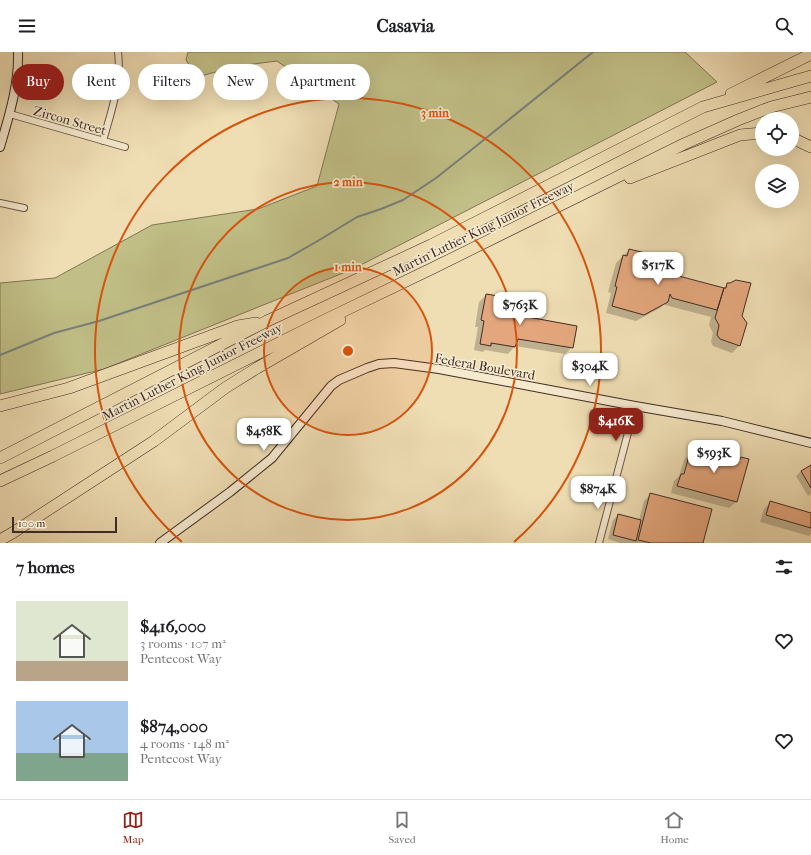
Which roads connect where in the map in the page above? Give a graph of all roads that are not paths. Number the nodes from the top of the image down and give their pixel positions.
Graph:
1 (18, 52) edge
2 (118, 52) edge
3 (811, 54) edge
4 (811, 76) edge
5 (811, 98) edge
6 (703, 107) junction
7 (10, 114) junction
8 (755, 134) edge
9 (103, 141) junction
10 (799, 141) edge
11 (0, 147) edge
12 (125, 147) dead end
13 (811, 147) edge
14 (0, 202) edge
15 (556, 207) junction
16 (24, 208) dead end
17 (433, 268) junction
18 (267, 321) junction
19 (0, 406) edge
20 (635, 406) junction
21 (811, 443) edge
22 (0, 458) edge
23 (0, 481) edge
24 (0, 540) edge
25 (160, 543) edge
26 (599, 543) edge

1 - 7 main road
2 - 9 street
3 - 6 highway
4 - 6 highway, Martin Luther King Junior Freeway
5 - 15 highway, Martin Luther King Junior Freeway
6 - 18 highway, Martin Luther King Junior Freeway
7 - 9 street, Zircon Street
7 - 11 main road
8 - 15 highway
9 - 12 street, Zircon Street
10 - 13 highway
14 - 16 street
15 - 17 highway, Martin Luther King Junior Freeway
17 - 23 highway, Martin Luther King Junior Freeway
17 - 24 highway
18 - 19 highway
18 - 22 highway, Martin Luther King Junior Freeway
20 - 21 main road, Federal Boulevard
20 - 25 main road, Federal Boulevard
20 - 26 street

